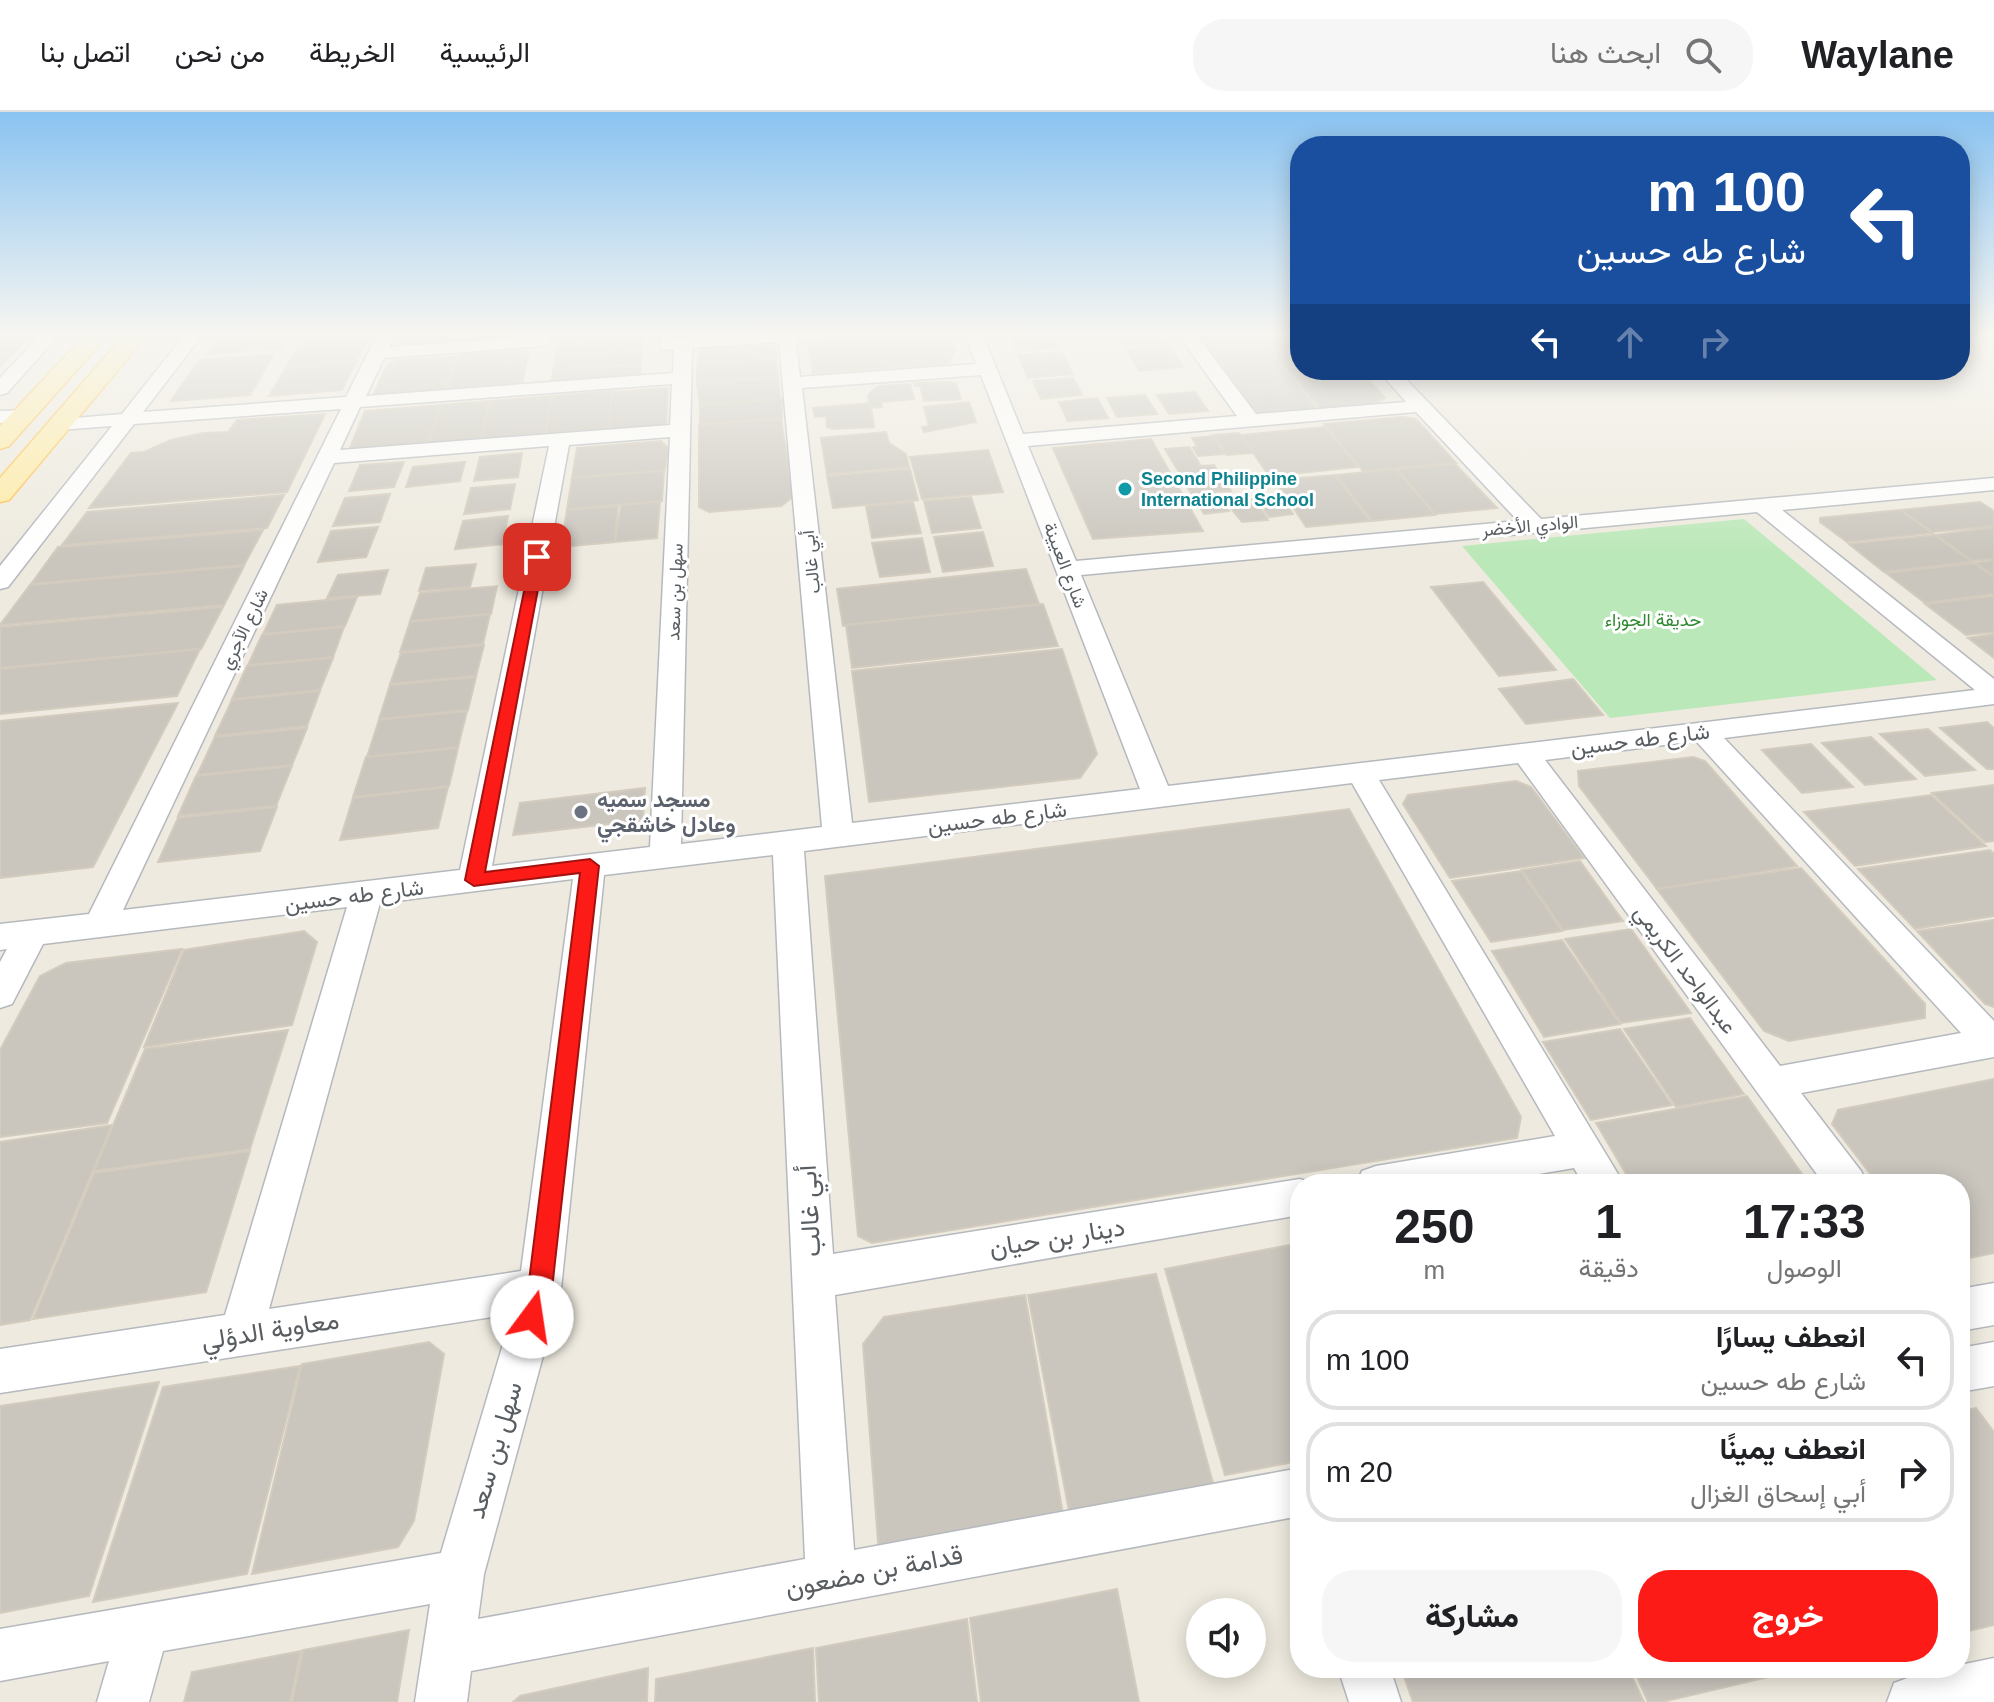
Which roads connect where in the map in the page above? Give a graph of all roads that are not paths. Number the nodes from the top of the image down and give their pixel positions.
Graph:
1 (74, 407) edge
2 (139, 407) edge
3 (308, 407) edge
4 (351, 407) edge
5 (681, 407) edge
6 (795, 407) edge
7 (1004, 407) edge
8 (1241, 407) edge
9 (1407, 407) edge
10 (1422, 407) edge
11 (11, 416) edge
12 (129, 420) junction
13 (1251, 421) junction
14 (59, 424) junction
15 (681, 430) junction
16 (560, 439) junction
17 (0, 441) edge
18 (1017, 441) junction
19 (327, 457) junction
20 (1984, 485) edge
21 (0, 494) edge
22 (1994, 499) edge
23 (1762, 505) junction
24 (1535, 526) junction
25 (1066, 569) junction
26 (0, 582) edge
27 (1994, 694) edge
28 (1702, 731) junction
29 (1525, 753) junction
30 (1360, 773) junction
31 (1158, 797) junction
32 (838, 836) junction
33 (788, 842) junction
34 (665, 856) junction
35 (590, 866) junction
36 (474, 880) junction
37 (367, 894) junction
38 (100, 925) junction
39 (16, 936) edge
40 (0, 994) edge
41 (1993, 1043) edge
42 (1770, 1083) junction
43 (1584, 1149) junction
44 (1435, 1174) edge
45 (1598, 1174) edge
46 (1839, 1174) edge
47 (1290, 1199) edge
48 (813, 1278) junction
49 (540, 1289) junction
50 (241, 1334) junction
51 (1994, 1364) edge
52 (1970, 1368) edge
53 (0, 1371) edge
54 (1290, 1494) edge
55 (459, 1574) junction
56 (831, 1579) junction
57 (144, 1629) junction
58 (448, 1650) junction
59 (0, 1655) edge
60 (1367, 1678) edge
61 (1977, 1692) edge
62 (123, 1702) edge
63 (441, 1702) edge
64 (1375, 1702) edge
65 (1913, 1702) edge

1 - 14 main road
2 - 12 street
3 - 12 street
4 - 19 street, شارع الآجري
5 - 15 street, سهل بن سعد
6 - 32 street, أبي غالب
7 - 18 street, شارع العيينة
8 - 13 street
9 - 13 street
10 - 24 street
11 - 17 main road
12 - 14 street
12 - 26 street
13 - 18 street
14 - 21 main road
15 - 16 street
15 - 34 street, سهل بن سعد
16 - 19 street
16 - 36 street
18 - 25 street, شارع العيينة
19 - 38 street, شارع الآجري
20 - 22 street
20 - 23 street, الوادي الأخضر
23 - 24 street, الوادي الأخضر
23 - 27 street
24 - 25 street, الوادي الأخضر
25 - 31 street, شارع العيينة
27 - 28 street, شارع طه حسين
28 - 29 street, شارع طه حسين
28 - 41 street
29 - 30 street, شارع طه حسين
29 - 42 street, عبدالواحد الكريمي
30 - 31 street, شارع طه حسين
30 - 43 street
31 - 32 street, شارع طه حسين
32 - 33 street, شارع طه حسين
33 - 34 street, شارع طه حسين
33 - 48 street, أبي غالب
34 - 35 street, شارع طه حسين
35 - 36 street, شارع طه حسين
35 - 49 street, سهل بن سعد
36 - 37 street, شارع طه حسين
37 - 38 street, شارع طه حسين
37 - 50 street
38 - 39 street, شارع طه حسين
39 - 40 street
41 - 42 street
42 - 46 street, عبدالواحد الكريمي
43 - 44 street
43 - 45 street
47 - 48 street, دينار بن حيان
48 - 56 street, أبي غالب
49 - 50 street, معاوية الدؤلي
49 - 55 street, سهل بن سعد
50 - 53 street, معاوية الدؤلي
51 - 52 street
54 - 56 street, قدامة بن مضعون
55 - 57 street
55 - 58 street, سهل بن سعد
56 - 58 street, قدامة بن مضعون
57 - 59 street
57 - 62 street
58 - 63 street, سهل بن سعد
60 - 64 street
61 - 65 street

